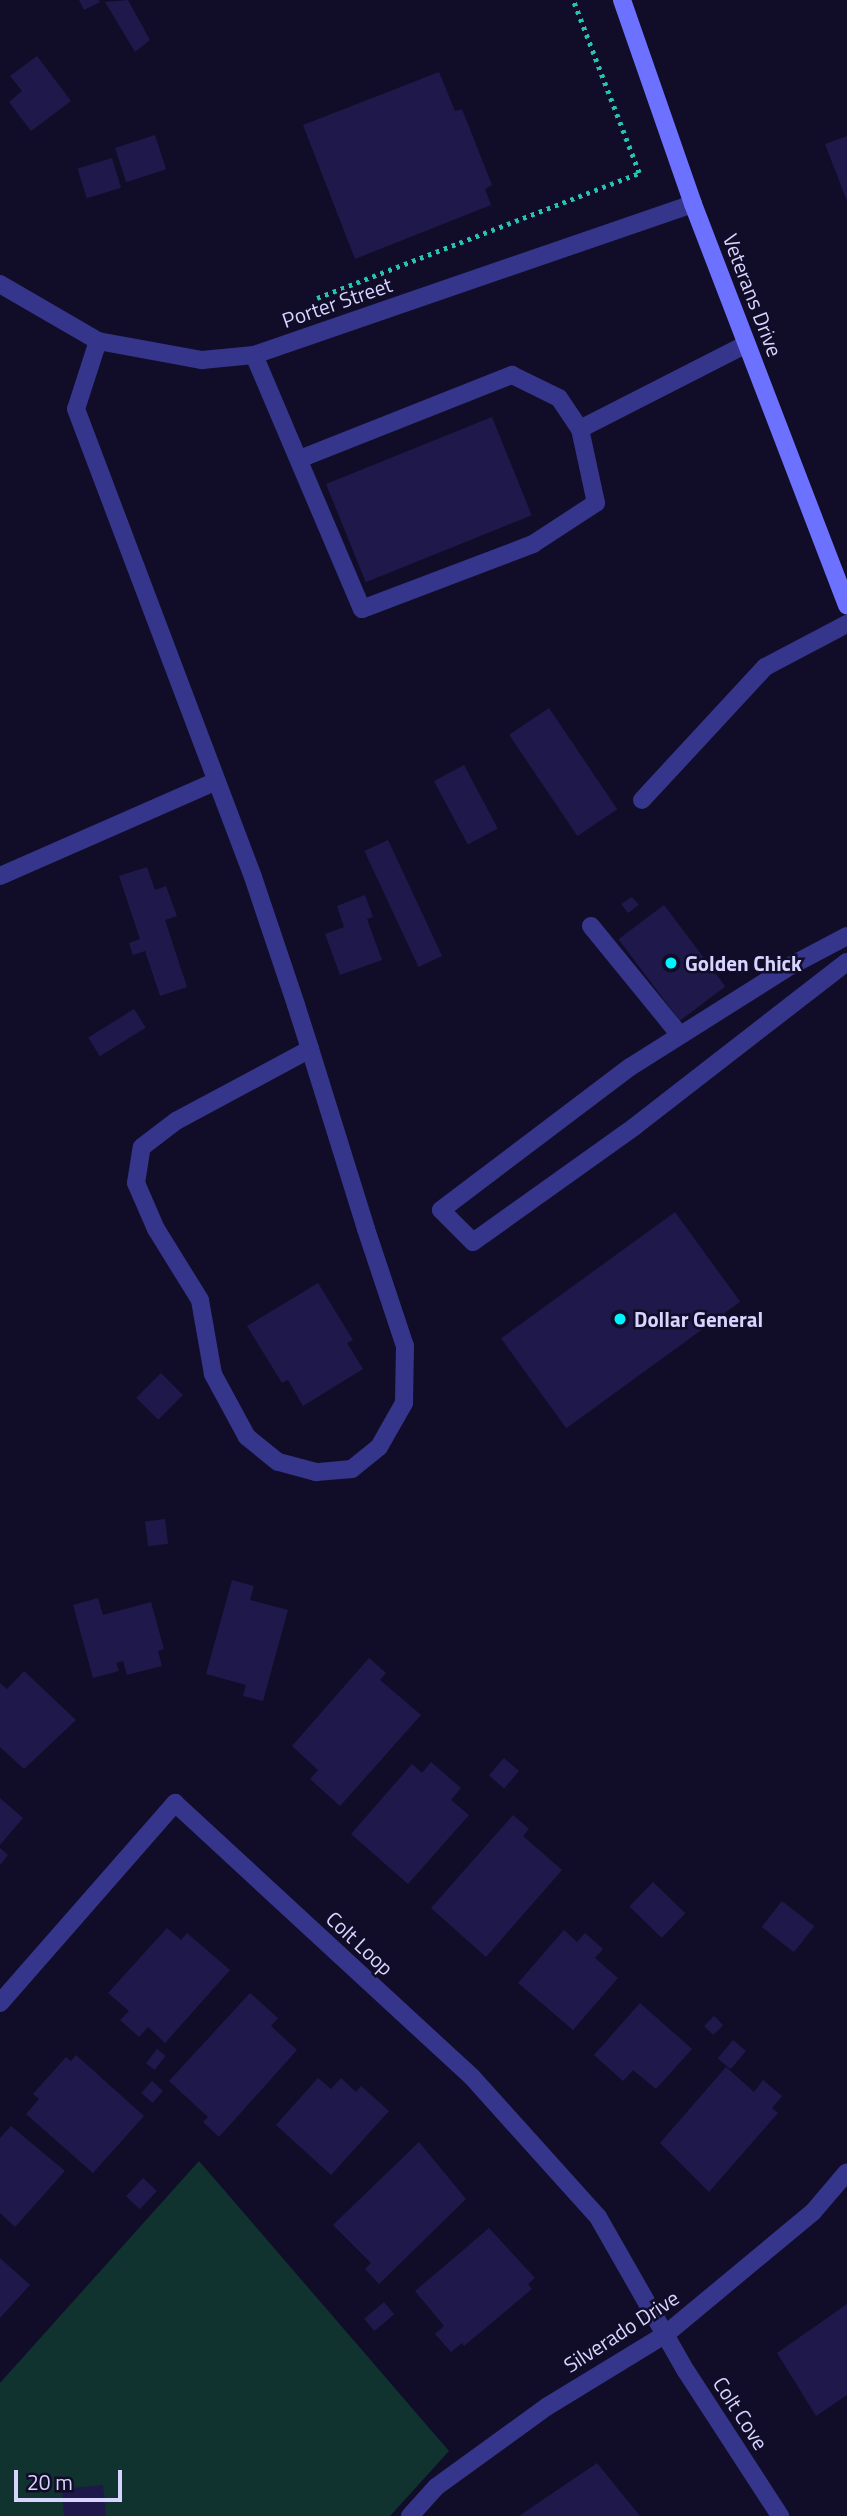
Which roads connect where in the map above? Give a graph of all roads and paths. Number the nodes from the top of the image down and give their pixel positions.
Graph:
1 (573, 0) edge
2 (622, 0) edge
3 (693, 204) junction
4 (0, 284) edge
5 (317, 298) dead end
6 (97, 341) junction
7 (747, 344) junction
8 (254, 355) junction
9 (580, 429) junction
10 (302, 458) junction
11 (847, 605) edge
12 (847, 624) edge
13 (216, 781) junction
14 (642, 800) dead end
15 (0, 876) edge
16 (591, 926) dead end
17 (847, 936) edge
18 (847, 961) edge
19 (679, 1034) junction
20 (310, 1049) junction
21 (0, 2003) edge
22 (847, 2172) edge
23 (666, 2334) junction
24 (410, 2516) edge
25 (780, 2516) edge

1 - 5 path
2 - 3 main road, Veterans Drive
3 - 7 main road, Veterans Drive
3 - 8 street, Porter Street
4 - 6 street, Porter Street
6 - 8 street, Porter Street
6 - 13 street
7 - 9 street
7 - 11 main road, Veterans Drive
8 - 10 street
9 - 10 street
9 - 10 street
12 - 14 street
13 - 15 street
13 - 20 street
16 - 19 street
17 - 19 street
18 - 19 street
20 - 20 street
21 - 23 street, Colt Loop
22 - 23 street, Silverado Drive
23 - 24 street, Silverado Drive
23 - 25 street, Colt Cove

